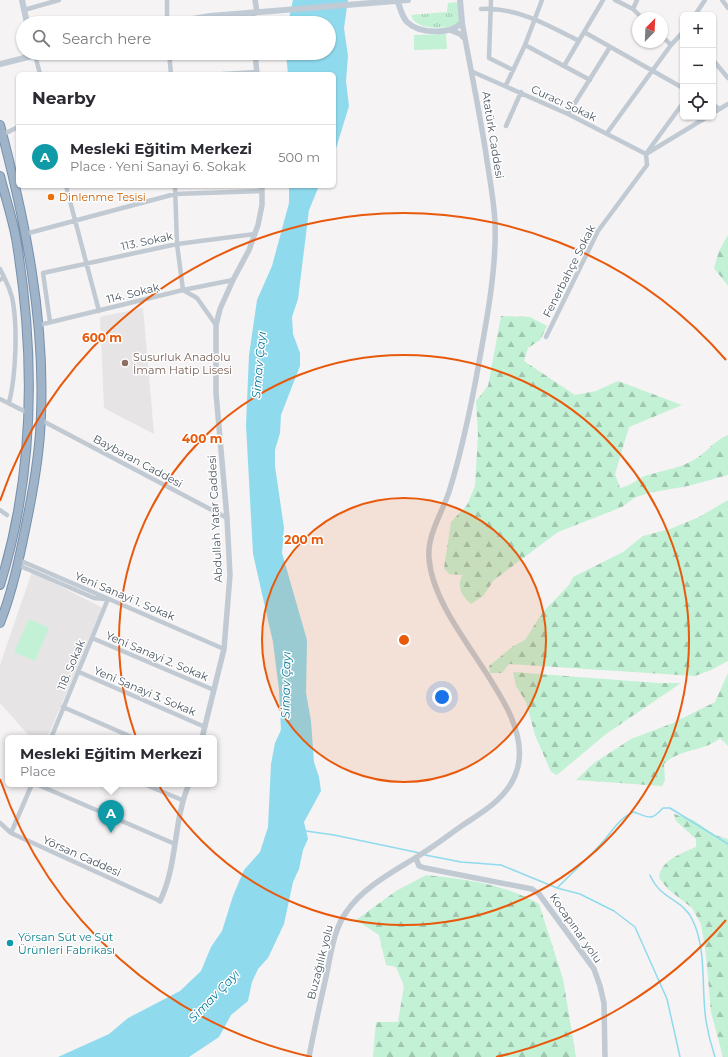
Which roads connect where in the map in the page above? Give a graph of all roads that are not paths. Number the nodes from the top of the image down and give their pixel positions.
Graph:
1 (22, 0) edge
2 (59, 0) edge
3 (167, 0) edge
4 (255, 0) edge
5 (408, 0) edge
6 (460, 0) edge
7 (491, 0) edge
8 (542, 0) edge
9 (603, 0) edge
10 (615, 0) edge
11 (637, 0) edge
12 (705, 0) edge
13 (722, 0) edge
14 (398, 2) junction
15 (490, 8) junction
16 (728, 8) edge
17 (481, 9) dead end
18 (632, 9) junction
19 (24, 10) junction
20 (257, 12) junction
21 (635, 12) edge
22 (697, 12) edge
23 (25, 16) edge
24 (167, 16) edge
25 (210, 16) edge
26 (256, 16) edge
27 (534, 18) junction
28 (462, 22) junction
29 (450, 30) junction
30 (584, 32) junction
31 (680, 35) edge
32 (465, 39) junction
33 (579, 41) junction
34 (668, 42) edge
35 (525, 45) junction
36 (671, 45) junction
37 (610, 47) junction
38 (16, 59) edge
39 (36, 60) edge
40 (169, 60) edge
41 (255, 60) edge
42 (0, 64) edge
43 (716, 64) edge
44 (564, 66) junction
45 (513, 70) junction
46 (652, 71) junction
47 (40, 72) edge
48 (170, 72) edge
49 (256, 72) edge
50 (473, 72) junction
51 (728, 78) edge
52 (590, 80) junction
53 (506, 86) junction
54 (680, 86) edge
55 (520, 92) junction
56 (728, 104) edge
57 (680, 107) edge
58 (716, 107) edge
59 (720, 109) junction
60 (716, 111) edge
61 (568, 114) junction
62 (702, 120) edge
63 (0, 125) edge
64 (506, 126) dead end
65 (16, 128) edge
66 (607, 133) junction
67 (2, 135) junction
68 (646, 154) junction
69 (15, 170) edge
70 (0, 176) edge
71 (18, 188) edge
72 (67, 188) edge
73 (175, 188) edge
74 (262, 188) edge
75 (175, 194) junction
76 (76, 221) junction
77 (25, 234) junction
78 (255, 234) junction
79 (178, 244) junction
80 (86, 263) junction
81 (0, 269) edge
82 (2, 278) edge
83 (233, 280) junction
84 (183, 290) junction
85 (99, 311) junction
86 (50, 322) junction
87 (39, 325) junction
88 (216, 325) junction
89 (546, 337) dead end
90 (1, 400) edge
91 (9, 403) junction
92 (28, 413) junction
93 (41, 420) junction
94 (0, 510) edge
95 (7, 514) dead end
96 (227, 518) junction
97 (19, 562) junction
98 (0, 585) edge
99 (108, 599) junction
100 (0, 623) edge
101 (92, 638) junction
102 (224, 649) junction
103 (79, 672) junction
104 (214, 690) junction
105 (64, 707) junction
106 (205, 727) junction
107 (52, 735) edge
108 (127, 735) edge
109 (203, 735) edge
110 (31, 787) edge
111 (43, 787) edge
112 (151, 787) edge
113 (188, 787) edge
114 (182, 800) junction
115 (0, 823) edge
116 (11, 833) junction
117 (175, 844) junction
118 (435, 845) joint
119 (416, 858) junction
120 (160, 901) joint
121 (309, 1057) edge
122 (606, 1057) edge

1 - 19 main road
2 - 19 street
3 - 24 street
4 - 20 street
5 - 14 main road
6 - 28 main road, Atatürk Caddesi
7 - 15 street
8 - 27 street
9 - 30 street
10 - 18 street
11 - 18 street
12 - 22 street
13 - 16 street
14 - 20 main road
14 - 29 main road
15 - 17 street
15 - 27 street
15 - 45 street
18 - 21 street
19 - 23 main road
20 - 25 main road
20 - 26 street
27 - 33 street
27 - 35 street
28 - 29 main road
28 - 32 street, Atatürk Caddesi
29 - 32 street
30 - 33 street
30 - 37 street
31 - 36 street
32 - 50 street, Atatürk Caddesi
33 - 44 street
34 - 36 street
35 - 44 street
35 - 45 street
36 - 46 street
37 - 46 street
37 - 52 street
38 - 42 main road
39 - 47 street
40 - 48 street
41 - 49 street
43 - 51 street
44 - 52 street
45 - 53 street
46 - 54 street
46 - 66 street
50 - 53 street, Curacı Sokak
50 - 118 street, Atatürk Caddesi
52 - 61 street
53 - 55 street, Curacı Sokak
55 - 61 street, Curacı Sokak
55 - 64 street
56 - 59 street
57 - 68 street
58 - 59 street
59 - 60 street
61 - 66 street, Curacı Sokak
62 - 68 street
63 - 67 highway
65 - 67 street
66 - 68 street, Curacı Sokak
67 - 69 highway
68 - 89 street, Fenerbahçe Sokak
70 - 92 highway
71 - 77 highway
72 - 76 street
73 - 75 street
74 - 75 street
74 - 78 street, Abdullah Yatar Caddesi
75 - 76 street
75 - 79 street
76 - 77 street
76 - 80 street
77 - 87 highway
78 - 79 street, 113. Sokak
78 - 83 street, Abdullah Yatar Caddesi
79 - 80 street, 113. Sokak
79 - 84 street
80 - 85 street
80 - 86 street, 113. Sokak
81 - 82 street
82 - 91 street
83 - 84 street, 114. Sokak
83 - 88 street, Abdullah Yatar Caddesi
84 - 85 street, 114. Sokak
84 - 88 street
85 - 86 street, 114. Sokak
86 - 87 street, 114. Sokak
87 - 93 highway
88 - 96 street, Abdullah Yatar Caddesi
90 - 91 street
91 - 92 street
92 - 98 highway
93 - 96 street, Baybaran Caddesi
93 - 97 highway
94 - 95 street
96 - 102 street, Abdullah Yatar Caddesi
97 - 99 street, Yeni Sanayi 1. Sokak
97 - 100 highway
99 - 101 street, 118. Sokak
99 - 102 street, Yeni Sanayi 1. Sokak
101 - 103 street, 118. Sokak
101 - 104 street, Yeni Sanayi 2. Sokak
102 - 104 street, Abdullah Yatar Caddesi
103 - 105 street, 118. Sokak
103 - 106 street, Yeni Sanayi 3. Sokak
104 - 106 street, Abdullah Yatar Caddesi
105 - 107 street, 118. Sokak
105 - 108 street
106 - 109 street, Abdullah Yatar Caddesi
110 - 116 street
111 - 117 street
112 - 114 street
113 - 114 street
114 - 117 street
115 - 116 street, Yörsan Caddesi
116 - 120 street, Yörsan Caddesi
117 - 120 street
118 - 119 street, Buzağılık yolu
119 - 121 street, Buzağılık yolu
119 - 122 street, Kocapınar yolu

